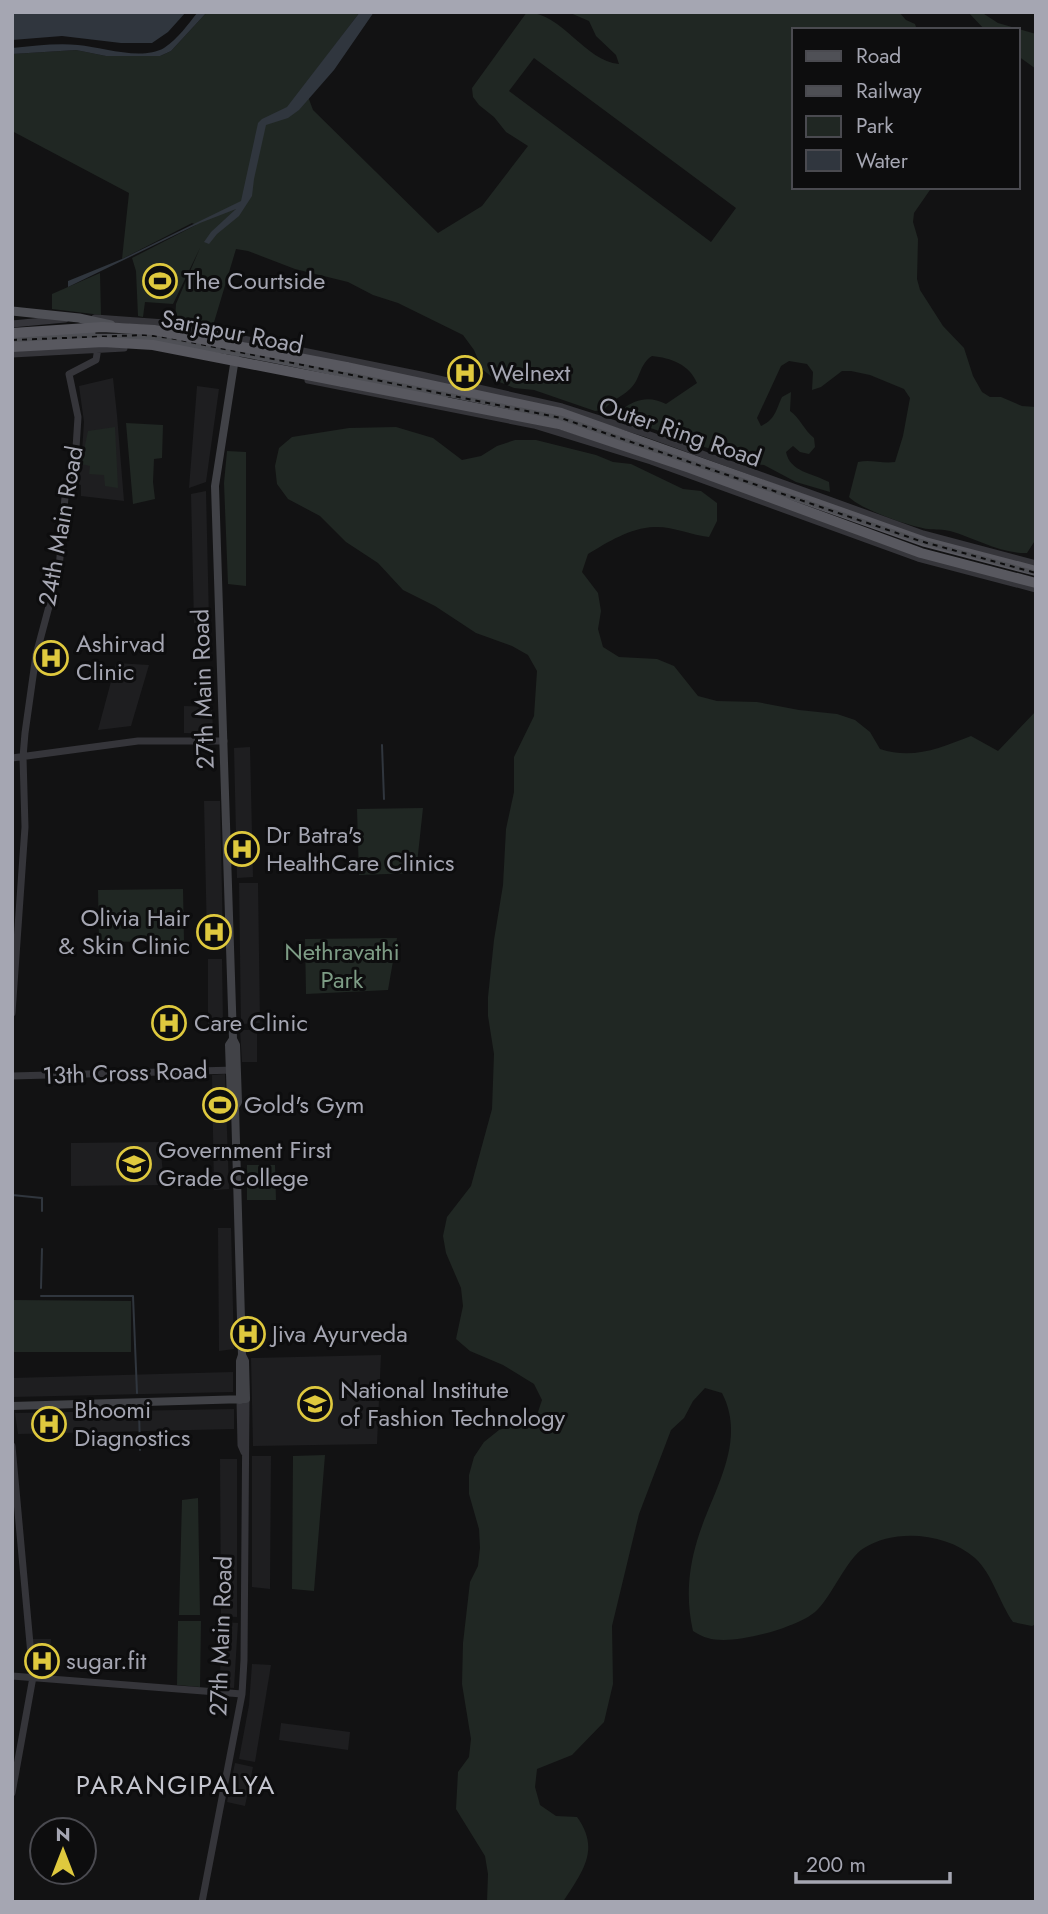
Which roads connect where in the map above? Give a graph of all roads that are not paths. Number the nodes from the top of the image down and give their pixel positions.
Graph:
1 (12, 311) edge
2 (12, 317) edge
3 (79, 318) junction
4 (50, 321) junction
5 (12, 324) edge
6 (125, 332) junction
7 (12, 335) edge
8 (85, 336) junction
9 (238, 338) junction
10 (12, 347) edge
11 (98, 348) junction
12 (87, 349) junction
13 (237, 352) junction
14 (12, 354) edge
15 (234, 365) junction
16 (455, 391) junction
17 (444, 395) joint
18 (1036, 564) edge
19 (1036, 571) edge
20 (1036, 583) edge
21 (1036, 589) edge
22 (224, 741) junction
23 (23, 757) junction
24 (12, 758) edge
25 (12, 1013) edge
26 (234, 1070) junction
27 (12, 1076) edge
28 (243, 1399) junction
29 (12, 1406) edge
30 (12, 1446) edge
31 (12, 1676) edge
32 (33, 1677) junction
33 (242, 1694) junction
34 (12, 1793) edge
35 (202, 1902) edge

1 - 3 main road, Sarjapur Road
2 - 4 main road
3 - 4 street
3 - 6 main road, Sarjapur Road
3 - 9 street
4 - 5 street
4 - 8 main road
6 - 8 main road, Outer Ring Road
6 - 13 main road, Sarjapur Road
7 - 8 main road, Outer Ring Road
7 - 16 highway, Outer Ring Road, bridge
8 - 12 main road
8 - 13 main road
9 - 13 main road, 27th Main Road
9 - 18 street
10 - 20 highway, Outer Ring Road, bridge
11 - 12 street
11 - 15 street
11 - 23 street, 24th Main Road
12 - 14 street
13 - 15 main road, 27th Main Road
13 - 17 main road, Sarjapur Road
15 - 21 street
15 - 22 main road, 27th Main Road
16 - 17 highway
16 - 19 highway, Outer Ring Road
22 - 23 street
22 - 26 main road, 27th Main Road
23 - 24 street
23 - 25 street, 24th Main Road
26 - 27 street, 13th Cross Road
26 - 28 main road, 27th Main Road
28 - 29 main road
28 - 33 street, 27th Main Road
30 - 32 street
31 - 32 street
32 - 33 street
32 - 34 street
33 - 35 street, 27th Main Road

